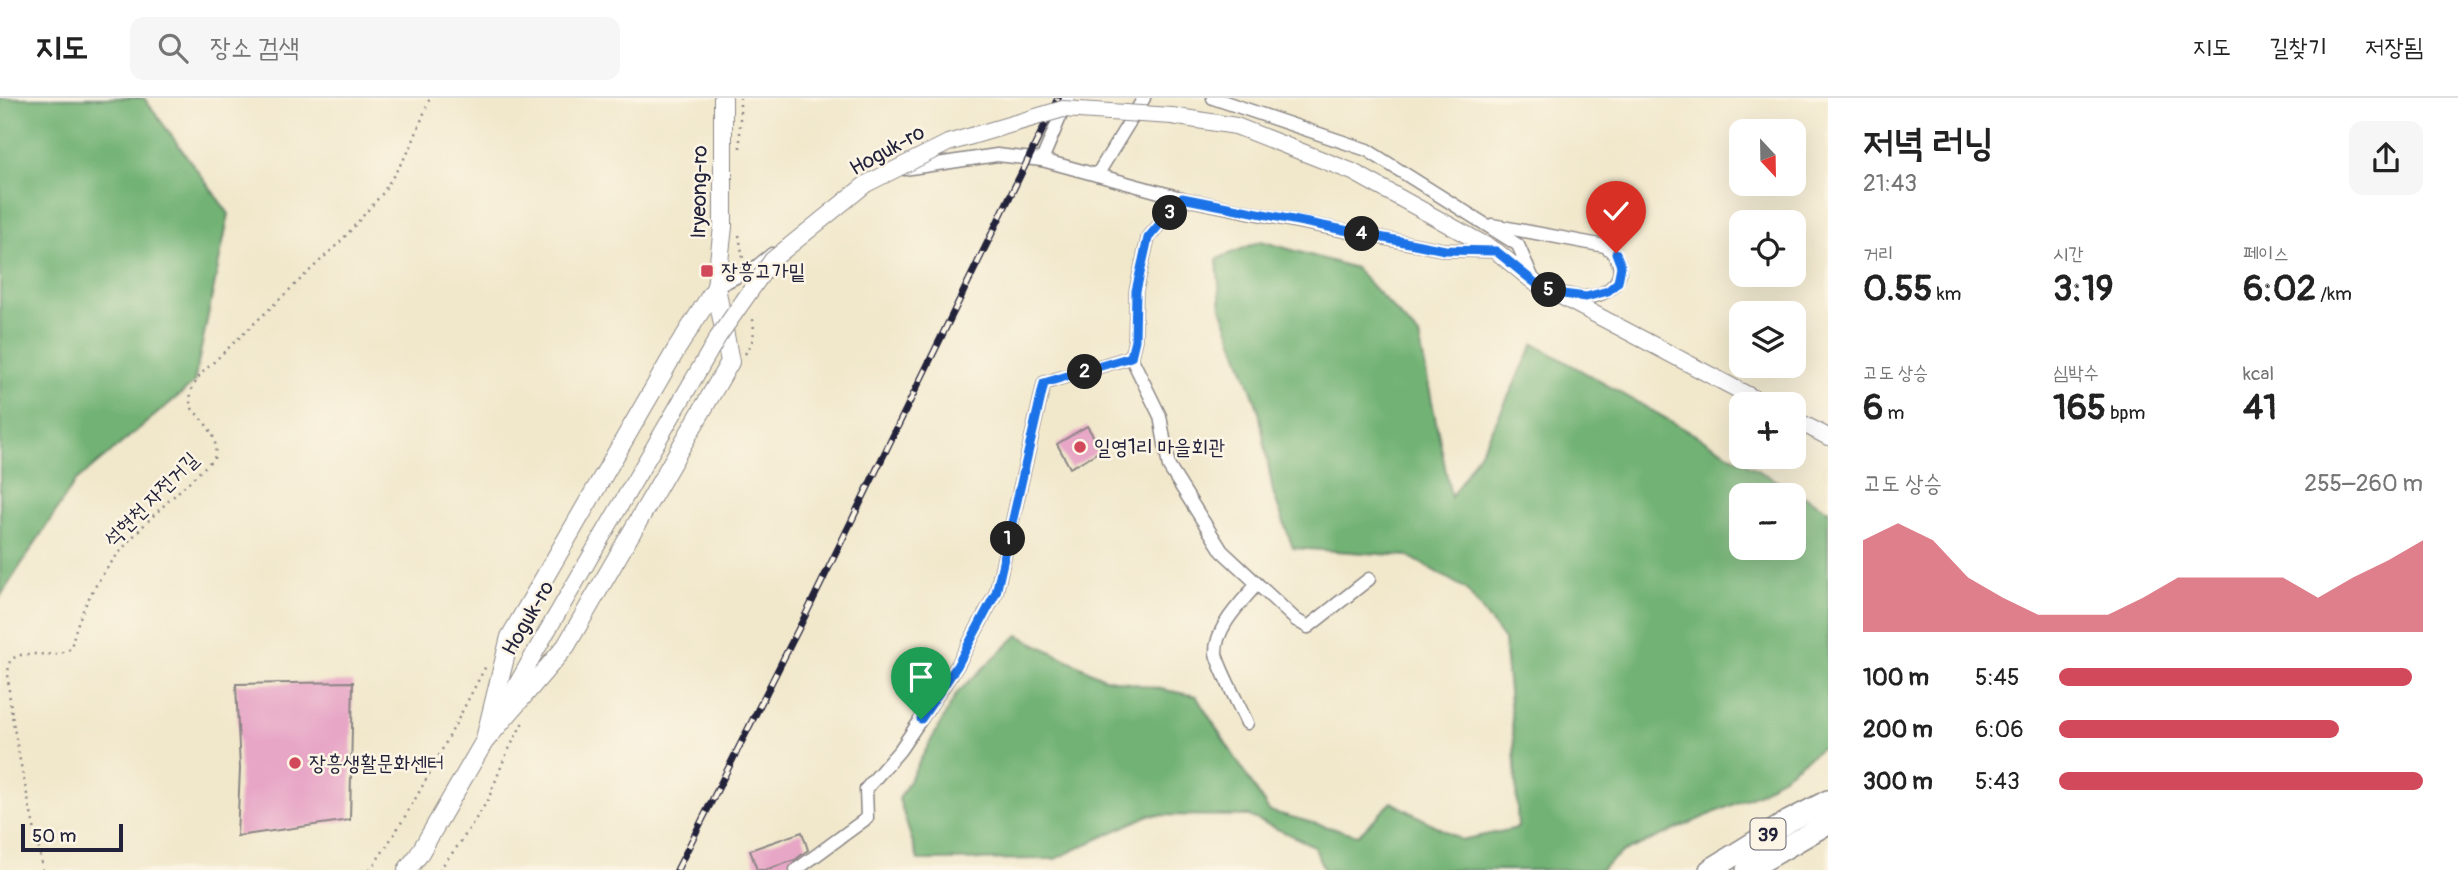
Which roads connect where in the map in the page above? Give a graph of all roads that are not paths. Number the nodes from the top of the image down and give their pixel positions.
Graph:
1 (723, 98) edge
2 (1068, 98) edge
3 (1144, 98) edge
4 (1213, 98) edge
5 (1042, 160) junction
6 (1097, 175) junction
7 (1182, 198) junction
8 (1485, 224) junction
9 (1496, 251) junction
10 (1534, 282) junction
11 (716, 287) junction
12 (1555, 293) junction
13 (1131, 357) junction
14 (1742, 392) edge
15 (1806, 425) edge
16 (1828, 437) edge
17 (1369, 579) dead end
18 (1257, 584) junction
19 (1247, 723) dead end
20 (484, 742) junction
21 (1828, 801) edge
22 (1828, 824) edge
23 (407, 870) edge
24 (796, 870) edge
25 (1710, 870) edge
26 (1747, 870) edge

1 - 11 main road, Iryeong-ro
2 - 5 street
3 - 6 street
4 - 8 street
5 - 6 street
5 - 11 street
6 - 7 street
7 - 9 street
7 - 13 street
8 - 10 street
8 - 12 street
9 - 10 street, Hoguk-ro
9 - 20 street, Hoguk-ro, bridge
10 - 12 street, Hoguk-ro
11 - 20 main road
11 - 20 main road
12 - 14 street, Hoguk-ro
13 - 18 street
13 - 24 street
15 - 16 street
17 - 18 street
18 - 19 street
20 - 23 main road, Hoguk-ro
21 - 25 highway, 39
22 - 26 highway, 39

